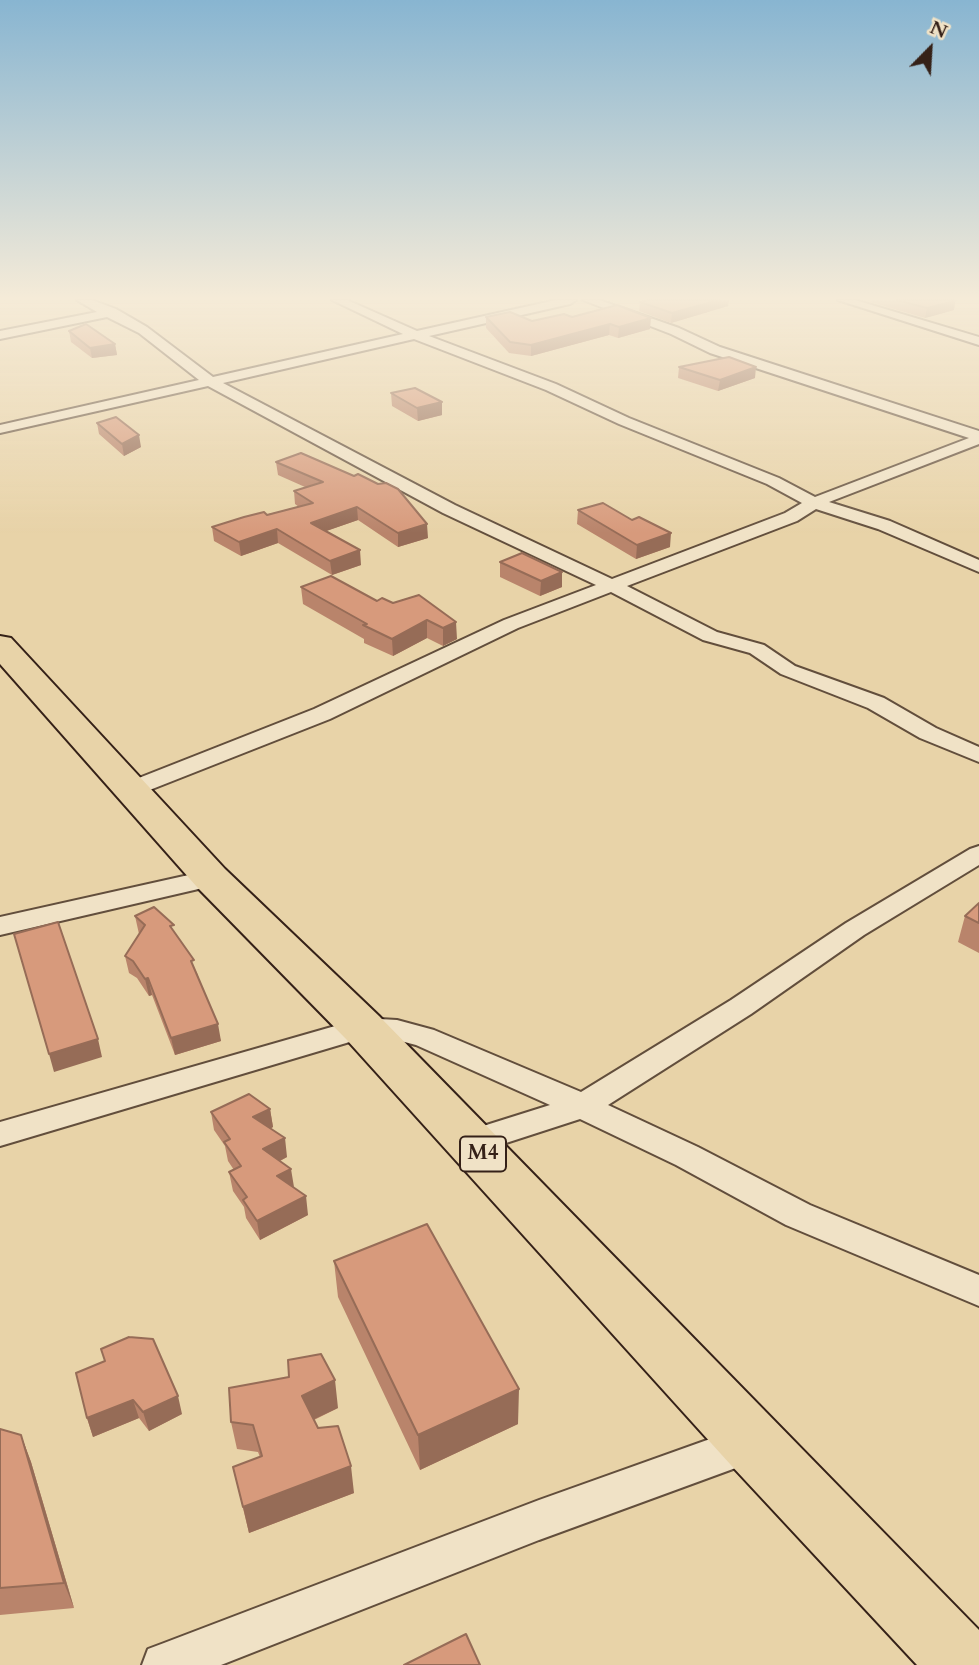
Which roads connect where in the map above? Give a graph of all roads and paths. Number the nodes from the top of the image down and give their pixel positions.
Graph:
1 (205, 378) edge
2 (230, 378) edge
3 (527, 378) edge
4 (801, 378) edge
5 (211, 382) junction
6 (0, 429) edge
7 (979, 437) edge
8 (814, 503) junction
9 (979, 567) edge
10 (608, 586) junction
11 (5, 655) edge
12 (979, 755) edge
13 (129, 790) junction
14 (979, 854) edge
15 (211, 878) junction
16 (0, 926) edge
17 (363, 1028) junction
18 (583, 1106) junction
19 (0, 1134) edge
20 (472, 1142) junction
21 (979, 1291) edge
22 (752, 1443) junction
23 (164, 1665) edge
24 (965, 1665) edge

1 - 5 street
2 - 5 street
3 - 8 street
4 - 7 street
5 - 6 street
5 - 10 street
7 - 8 street
8 - 9 street
8 - 10 street
10 - 12 street
10 - 13 street
11 - 13 main road, M4
13 - 15 main road, M4
14 - 18 street
15 - 16 street
15 - 17 main road, M4
17 - 18 street
17 - 19 street
17 - 20 main road, M4
18 - 20 street
18 - 21 street
20 - 22 main road, M4
22 - 23 street
22 - 24 main road, M4

